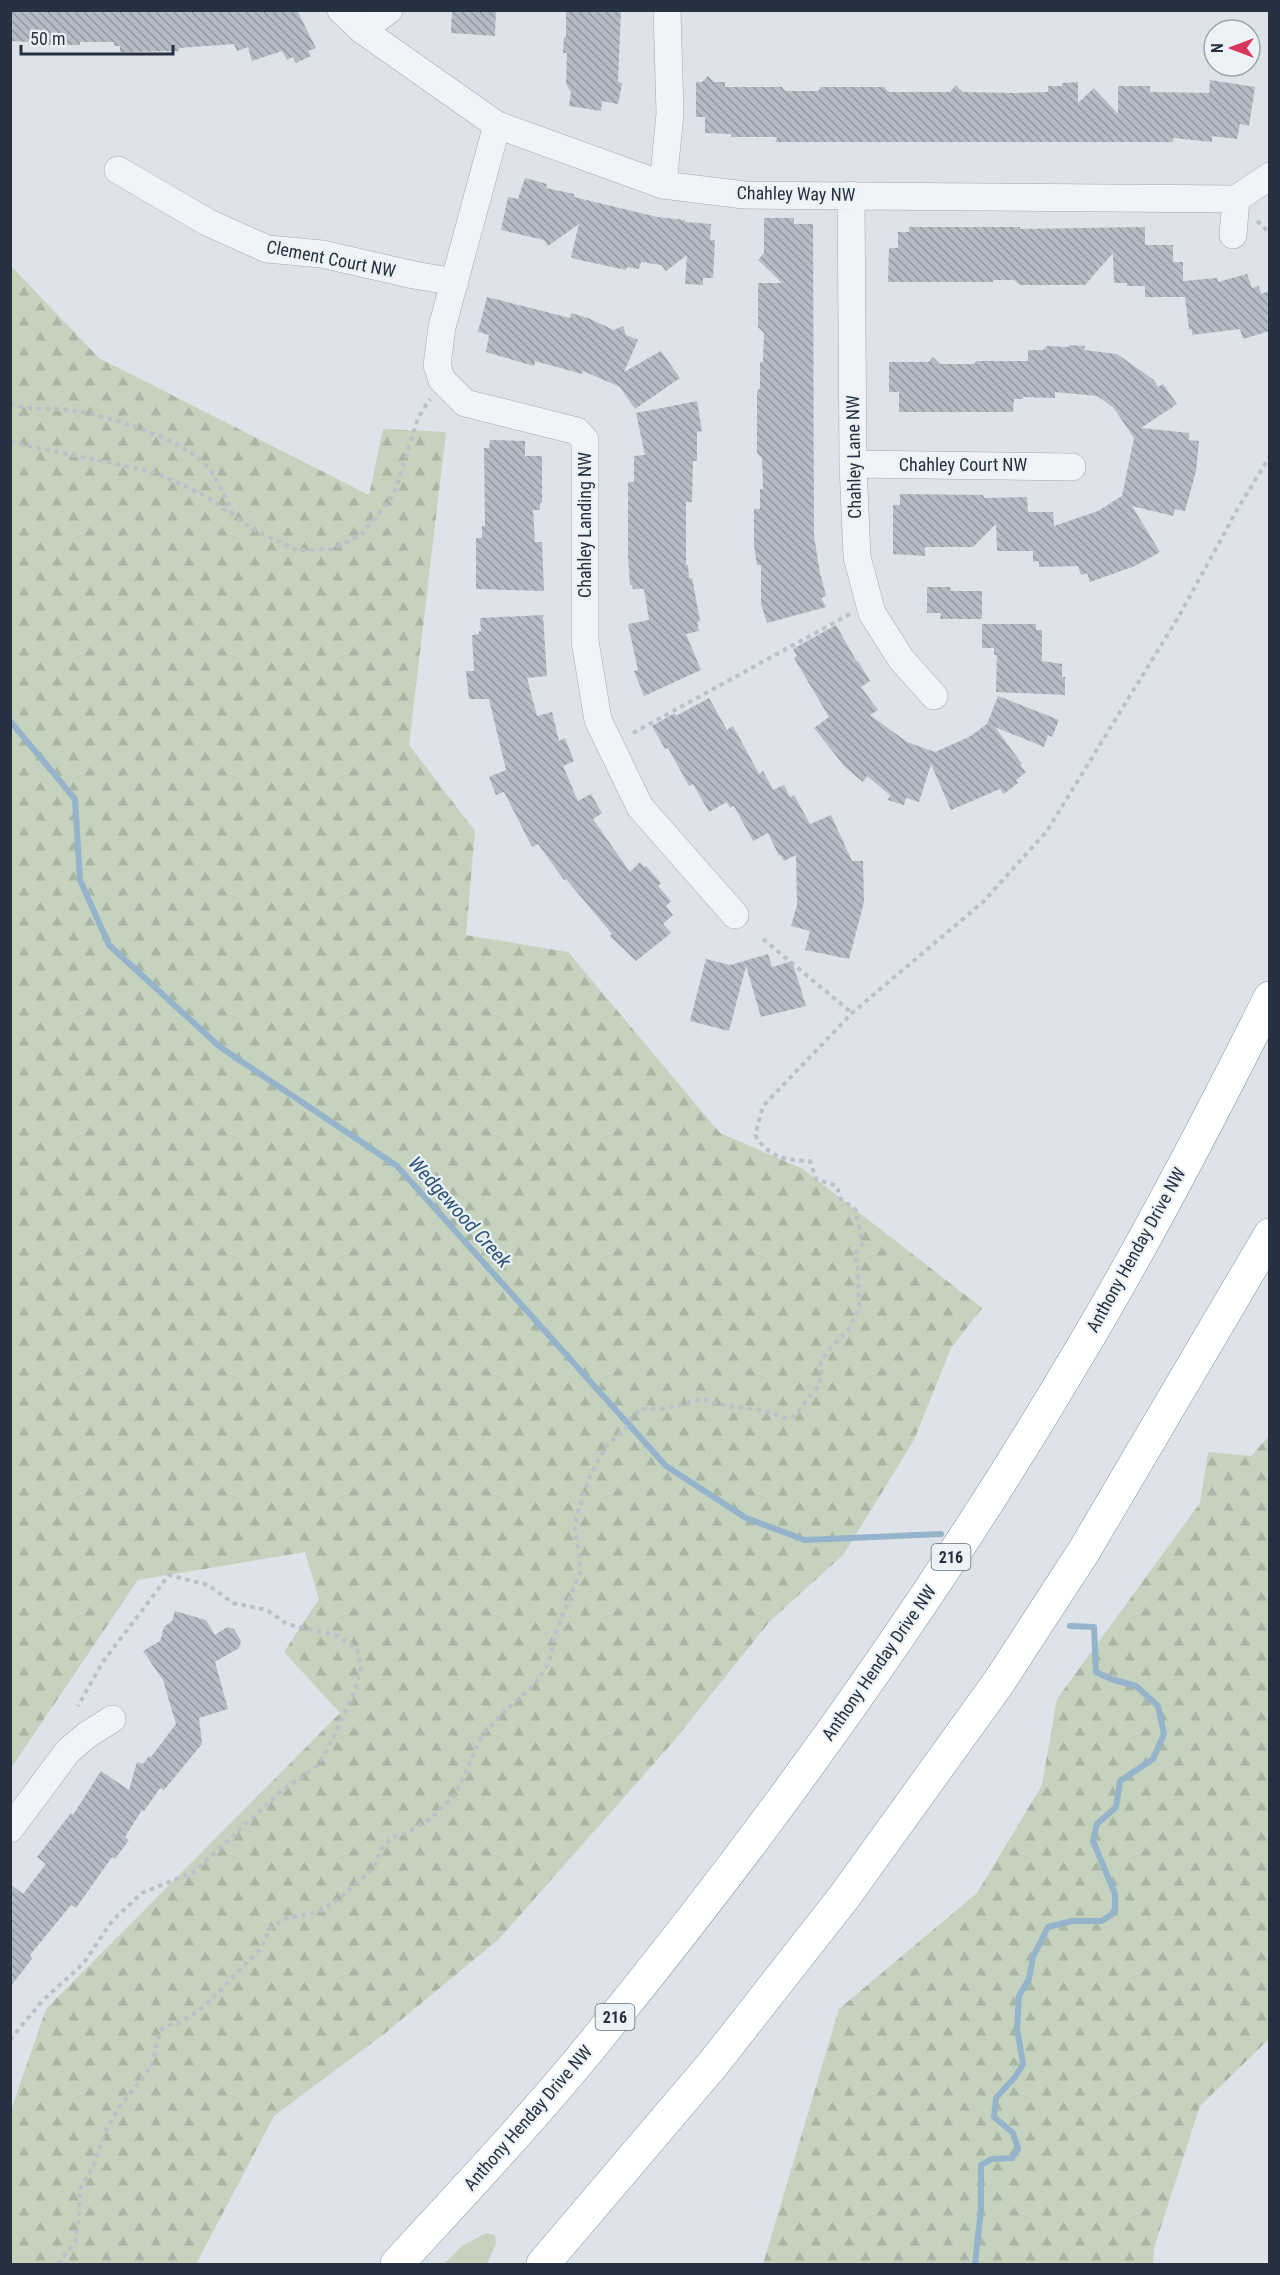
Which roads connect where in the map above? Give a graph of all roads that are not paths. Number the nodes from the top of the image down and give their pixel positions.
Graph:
1 (341, 10) edge
2 (389, 10) edge
3 (667, 10) edge
4 (362, 30) junction
5 (497, 125) junction
6 (118, 170) dead end
7 (1269, 176) edge
8 (663, 185) junction
9 (851, 195) junction
10 (1236, 199) junction
11 (1233, 235) dead end
12 (455, 282) junction
13 (853, 465) junction
14 (1072, 467) dead end
15 (934, 696) dead end
16 (735, 915) dead end
17 (1269, 998) edge
18 (1269, 1235) edge
19 (112, 1719) dead end
20 (10, 1829) edge
21 (397, 2265) edge
22 (543, 2265) edge

1 - 4 street, Chahley Way NW
2 - 4 street
3 - 8 street
4 - 5 street, Chahley Way NW
5 - 8 street, Chahley Way NW
5 - 12 street
6 - 12 street, Clement Court NW
7 - 10 street
8 - 9 street, Chahley Way NW
9 - 10 street, Chahley Way NW
9 - 13 street, Chahley Lane NW
10 - 11 street
12 - 16 street, Chahley Landing NW
13 - 14 street, Chahley Court NW
13 - 15 street, Chahley Lane NW
17 - 21 highway, Anthony Henday Drive NW / 216
18 - 22 highway
19 - 20 street

